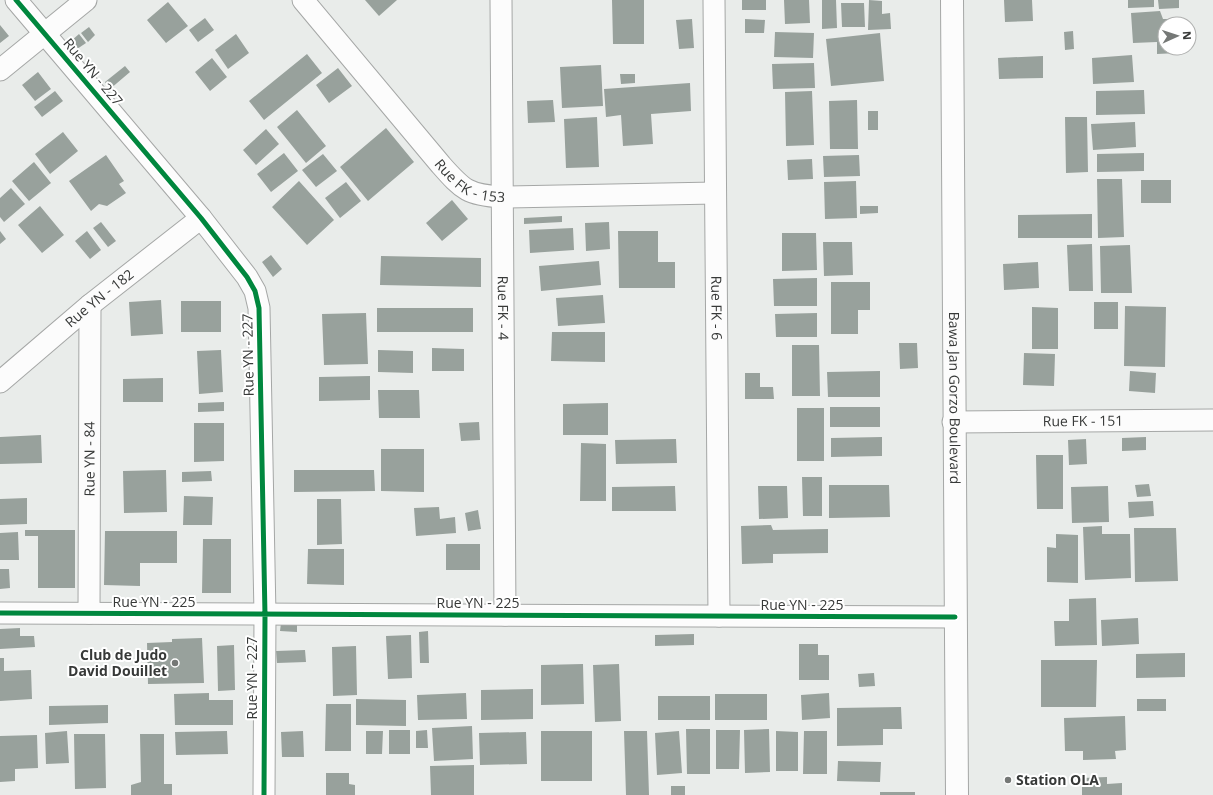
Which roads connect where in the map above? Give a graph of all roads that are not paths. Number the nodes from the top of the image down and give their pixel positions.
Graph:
1 (16, 0) edge
2 (86, 0) edge
3 (303, 0) edge
4 (501, 0) edge
5 (714, 0) edge
6 (952, 0) edge
7 (44, 33) junction
8 (0, 70) edge
9 (715, 193) junction
10 (502, 197) junction
11 (201, 218) junction
12 (90, 305) junction
13 (0, 382) edge
14 (1213, 420) edge
15 (953, 422) junction
16 (0, 613) edge
17 (89, 613) junction
18 (265, 614) junction
19 (505, 615) junction
20 (719, 616) junction
21 (955, 617) junction
22 (264, 795) edge
23 (957, 795) edge

1 - 7 street, Rue YN - 227
2 - 7 street
3 - 10 street, Rue FK - 153
4 - 10 street, Rue FK - 4
5 - 9 street, Rue FK - 6
6 - 15 main road, Bawa Jan Gorzo Boulevard
7 - 8 street
7 - 11 street, Rue YN - 227
9 - 10 street, Rue FK - 153
9 - 20 street, Rue FK - 6
10 - 19 street, Rue FK - 4
11 - 12 street, Rue YN - 182
11 - 18 street, Rue YN - 227
12 - 13 street, Rue YN - 182
12 - 17 street, Rue YN - 84
14 - 15 street, Rue FK - 151
15 - 21 main road, Bawa Jan Gorzo Boulevard
16 - 17 street, Rue YN - 225
17 - 18 street, Rue YN - 225
18 - 19 street, Rue YN - 225
18 - 22 street, Rue YN - 227
19 - 20 street, Rue YN - 225
20 - 21 street, Rue YN - 225
21 - 23 main road, Bawa Jan Gorzo Boulevard

